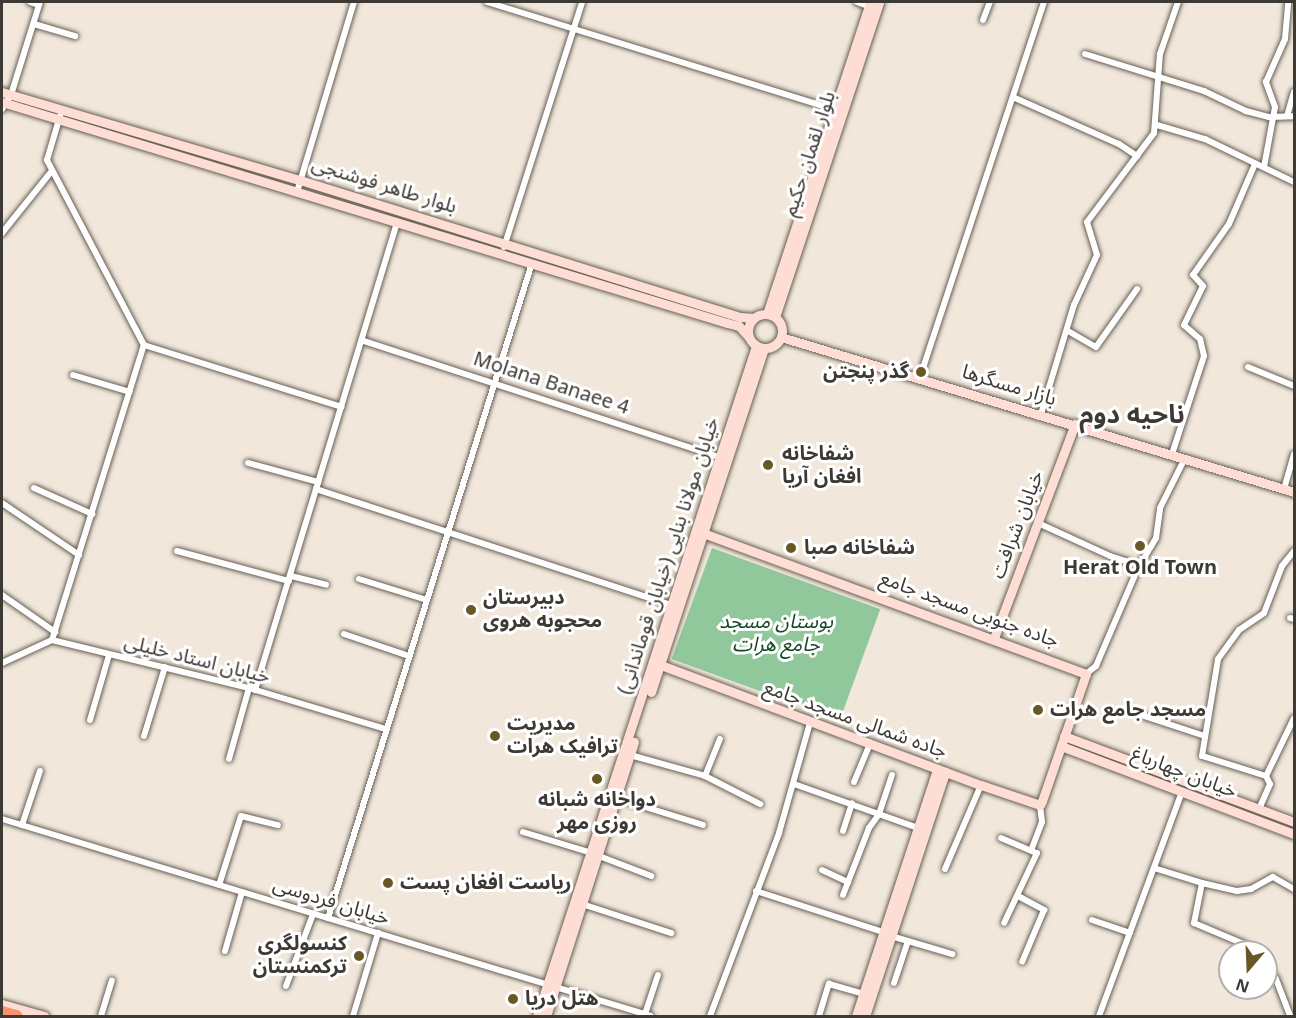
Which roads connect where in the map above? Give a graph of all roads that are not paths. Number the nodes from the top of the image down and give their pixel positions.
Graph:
1 (30, 2) edge
2 (354, 2) edge
3 (488, 2) edge
4 (582, 2) edge
5 (857, 2) edge
6 (879, 2) edge
7 (990, 2) edge
8 (1044, 2) edge
9 (1178, 2) edge
10 (1288, 2) edge
11 (40, 3) edge
12 (869, 4) edge
13 (983, 20) dead end
14 (34, 24) junction
15 (574, 29) junction
16 (75, 36) dead end
17 (1085, 54) dead end
18 (1160, 78) junction
19 (1294, 92) edge
20 (1015, 98) junction
21 (4, 100) edge
22 (62, 109) junction
23 (839, 110) junction
24 (1274, 115) junction
25 (1287, 116) junction
26 (1294, 116) edge
27 (58, 120) junction
28 (1157, 125) junction
29 (1137, 156) junction
30 (1255, 165) junction
31 (1264, 167) junction
32 (51, 172) junction
33 (300, 180) junction
34 (1294, 182) edge
35 (297, 192) junction
36 (397, 223) junction
37 (2, 233) edge
38 (506, 243) junction
39 (501, 254) junction
40 (532, 263) junction
41 (1137, 289) dead end
42 (771, 316) junction
43 (754, 318) junction
44 (1068, 331) junction
45 (748, 337) junction
46 (781, 337) junction
47 (364, 341) junction
48 (144, 345) junction
49 (760, 347) junction
50 (1248, 366) dead end
51 (73, 375) dead end
52 (920, 378) junction
53 (495, 383) junction
54 (1294, 386) edge
55 (130, 392) junction
56 (342, 407) junction
57 (1041, 414) junction
58 (1075, 424) junction
59 (1172, 454) junction
60 (1294, 454) edge
61 (1185, 458) junction
62 (723, 459) junction
63 (248, 463) dead end
64 (317, 485) junction
65 (34, 488) dead end
66 (1284, 489) junction
67 (1294, 492) edge
68 (2, 503) edge
69 (92, 514) junction
70 (1038, 523) junction
71 (448, 533) junction
72 (703, 533) junction
73 (177, 551) dead end
74 (1294, 553) edge
75 (79, 555) junction
76 (1141, 566) junction
77 (290, 579) junction
78 (359, 579) dead end
79 (326, 585) dead end
80 (2, 595) edge
81 (427, 600) junction
82 (675, 606) junction
83 (55, 632) junction
84 (344, 634) dead end
85 (994, 638) junction
86 (51, 640) junction
87 (109, 655) junction
88 (409, 656) junction
89 (2, 663) edge
90 (656, 664) junction
91 (165, 667) junction
92 (1086, 674) junction
93 (252, 689) junction
94 (1144, 716) dead end
95 (1294, 718) edge
96 (90, 720) dead end
97 (810, 723) junction
98 (386, 729) junction
99 (144, 735) dead end
100 (1064, 736) junction
101 (1205, 736) junction
102 (720, 739) dead end
103 (870, 744) junction
104 (1061, 746) junction
105 (630, 755) junction
106 (229, 759) dead end
107 (941, 770) junction
108 (40, 771) dead end
109 (891, 775) dead end
110 (705, 776) junction
111 (1266, 776) junction
112 (854, 782) dead end
113 (794, 784) junction
114 (981, 785) junction
115 (1182, 792) junction
116 (616, 798) junction
117 (852, 803) junction
118 (760, 804) dead end
119 (1040, 805) junction
120 (1259, 809) junction
121 (879, 814) junction
122 (2, 819) edge
123 (1294, 822) edge
124 (22, 825) junction
125 (278, 825) dead end
126 (703, 825) dead end
127 (918, 828) junction
128 (843, 831) dead end
129 (523, 832) dead end
130 (1294, 834) edge
131 (1001, 838) dead end
132 (1032, 848) junction
133 (588, 852) junction
134 (598, 856) junction
135 (1154, 868) junction
136 (945, 869) dead end
137 (822, 870) dead end
138 (651, 876) dead end
139 (848, 882) junction
140 (1202, 883) junction
141 (219, 885) junction
142 (1294, 889) edge
143 (756, 891) junction
144 (242, 892) junction
145 (843, 895) dead end
146 (1018, 896) junction
147 (582, 904) junction
148 (313, 914) junction
149 (328, 918) junction
150 (1092, 920) dead end
151 (1004, 923) dead end
152 (378, 933) junction
153 (671, 933) dead end
154 (1130, 933) junction
155 (887, 934) junction
156 (1234, 940) edge
157 (908, 941) junction
158 (225, 951) dead end
159 (952, 954) dead end
160 (1022, 962) dead end
161 (658, 975) dead end
162 (112, 981) dead end
163 (894, 983) dead end
164 (552, 984) junction
165 (1278, 984) edge
166 (286, 986) dead end
167 (863, 994) junction
168 (2, 1004) edge
169 (2, 1012) edge
170 (648, 1015) edge
171 (16, 1017) edge
172 (44, 1017) edge
173 (101, 1017) edge
174 (353, 1017) edge
175 (537, 1017) edge
176 (546, 1017) edge
177 (710, 1017) edge
178 (819, 1017) edge
179 (856, 1017) edge
180 (865, 1017) edge
181 (1099, 1017) edge
182 (1290, 1017) edge

1 - 11 street
2 - 33 street
3 - 15 street
4 - 15 street
5 - 12 street
6 - 23 street, بلوار لقمان حکیم
7 - 13 street
8 - 20 street
9 - 18 street
10 - 24 street
11 - 14 street
12 - 23 street, بلوار لقمان حکیم
14 - 16 street
14 - 21 street
15 - 23 street
15 - 38 street
17 - 18 street
18 - 24 street
18 - 28 street
19 - 25 street
20 - 29 street
20 - 52 street
21 - 22 street, بلوار طاهر فوشنجی
21 - 27 street, بلوار طاهر فوشنجی
22 - 27 street
22 - 33 street, بلوار طاهر فوشنجی
23 - 42 street, بلوار لقمان حکیم
24 - 25 street
24 - 31 street
25 - 26 street
27 - 32 street
27 - 35 street, بلوار طاهر فوشنجی
28 - 29 street
28 - 30 street
29 - 44 street
30 - 31 street
30 - 59 street
31 - 34 street
32 - 37 street
32 - 48 street
33 - 35 street
33 - 38 street, بلوار طاهر فوشنجی
35 - 36 street, بلوار طاهر فوشنجی
36 - 39 street, بلوار طاهر فوشنجی
36 - 47 street
38 - 39 street
38 - 43 street, بلوار طاهر فوشنجی
39 - 40 street, بلوار طاهر فوشنجی
40 - 45 street, بلوار طاهر فوشنجی
40 - 53 street
41 - 44 street
42 - 43 street
42 - 46 street
43 - 45 street
44 - 57 street
45 - 49 street
46 - 49 street
46 - 52 street, بازار مسگرها
47 - 53 street, Molana Banaee 4
47 - 56 street
48 - 55 street
48 - 56 street
49 - 62 street, خیابان مولانا بنایی (خیابان قوماندانی)
50 - 54 street
51 - 55 street
52 - 57 street, بازار مسگرها
53 - 62 street, Molana Banaee 4
53 - 71 street
55 - 69 street
56 - 64 street
57 - 58 street, بازار مسگرها
58 - 59 street, بازار مسگرها
58 - 70 street, خیابان شرافت
59 - 61 street, بازار مسگرها
60 - 66 street
61 - 66 street, بازار مسگرها
61 - 76 street
62 - 72 street, خیابان مولانا بنایی (خیابان قوماندانی)
62 - 82 street, خیابان مولانا بنایی (خیابان قوماندانی)
63 - 64 street
64 - 71 street
64 - 77 street
65 - 69 street
66 - 67 street, بازار مسگرها
68 - 75 street
69 - 75 street
70 - 76 street
70 - 85 street, خیابان شرافت
71 - 81 street
71 - 82 street
72 - 82 street, خیابان مولانا بنایی (خیابان قوماندانی)
72 - 85 street, جاده جنوبی مسجد جامع
73 - 77 street
74 - 101 street
75 - 83 street
76 - 92 street
77 - 79 street
77 - 93 street
78 - 81 street
80 - 83 street
81 - 88 street
82 - 90 street, خیابان مولانا بنایی (خیابان قوماندانی)
83 - 86 street
84 - 88 street
85 - 92 street, جاده جنوبی مسجد جامع
86 - 87 street, خیابان استاد خلیلی
86 - 89 street
87 - 91 street, خیابان استاد خلیلی
87 - 96 street
88 - 98 street
90 - 97 street, جاده شمالی مسجد جامع
90 - 105 street, خیابان مولانا بنایی (خیابان قوماندانی)
90 - 133 street, خیابان مولانا بنایی (خیابان قوماندانی)
91 - 93 street, خیابان استاد خلیلی
91 - 99 street
92 - 100 street
93 - 98 street, خیابان استاد خلیلی
93 - 106 street
94 - 101 street
95 - 111 street
97 - 103 street, جاده شمالی مسجد جامع
97 - 113 street
98 - 149 street
100 - 104 street
100 - 120 street, خیابان چهارباغ
101 - 111 street
102 - 110 street
103 - 107 street, جاده شمالی مسجد جامع
103 - 112 street
104 - 115 street, خیابان چهارباغ
104 - 119 street
105 - 110 street
105 - 116 street, خیابان مولانا بنایی (خیابان قوماندانی)
107 - 114 street, جاده شمالی مسجد جامع
107 - 127 street
107 - 155 street
108 - 124 street
109 - 121 street
110 - 118 street
111 - 120 street
113 - 117 street
113 - 143 street
114 - 119 street, جاده شمالی مسجد جامع
114 - 136 street
115 - 130 street, خیابان چهارباغ
115 - 135 street
116 - 126 street
116 - 134 street, خیابان مولانا بنایی (خیابان قوماندانی)
117 - 121 street
117 - 128 street
119 - 132 street
120 - 123 street, خیابان چهارباغ
121 - 127 street
121 - 139 street
122 - 124 street, خیابان فردوسی
124 - 141 street, خیابان فردوسی
125 - 141 street
127 - 155 street
129 - 133 street
131 - 132 street
132 - 146 street
133 - 164 street, خیابان مولانا بنایی (خیابان قوماندانی)
134 - 138 street
134 - 147 street, خیابان مولانا بنایی (خیابان قوماندانی)
135 - 140 street
135 - 154 street
137 - 139 street
139 - 145 street
140 - 142 street
140 - 156 street
141 - 144 street, خیابان فردوسی
143 - 155 street
143 - 177 street
144 - 148 street, خیابان فردوسی
144 - 158 street
146 - 151 street
146 - 160 street
147 - 153 street
147 - 164 street, خیابان مولانا بنایی (خیابان قوماندانی)
148 - 149 street, خیابان فردوسی
148 - 166 street
149 - 152 street, خیابان فردوسی
150 - 154 street
152 - 164 street, خیابان فردوسی
152 - 174 street
154 - 181 street
155 - 157 street
155 - 167 street
155 - 180 street
157 - 159 street
157 - 163 street
161 - 170 street
162 - 173 street
164 - 170 street, خیابان فردوسی
164 - 175 street, خیابان مولانا بنایی (خیابان قوماندانی)
164 - 176 street, خیابان مولانا بنایی (خیابان قوماندانی)
165 - 182 street
167 - 178 street
167 - 179 street
168 - 172 street
169 - 171 highway

